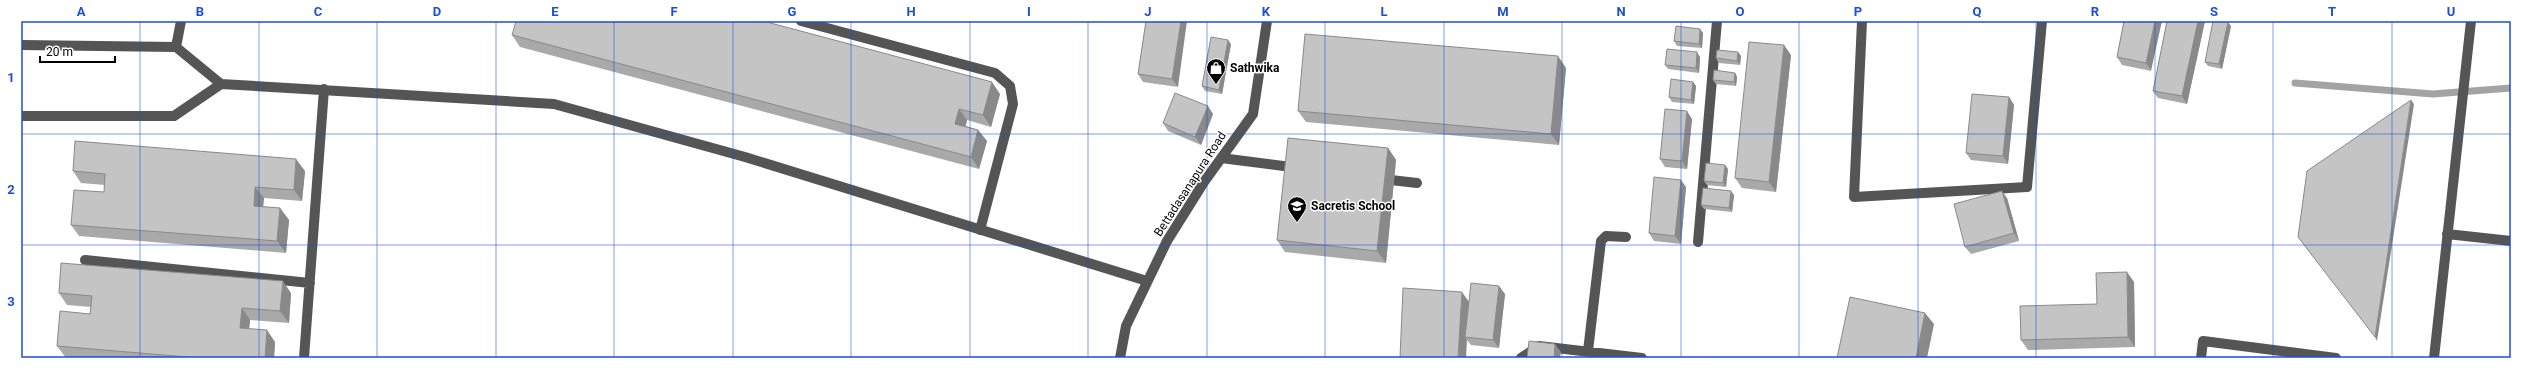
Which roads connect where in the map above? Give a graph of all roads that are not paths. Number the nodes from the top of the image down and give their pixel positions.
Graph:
1 (181, 21) edge
2 (801, 21) edge
3 (1267, 21) edge
4 (1717, 21) edge
5 (1862, 21) edge
6 (2042, 21) edge
7 (2471, 21) edge
8 (21, 45) edge
9 (176, 47) junction
10 (221, 84) junction
11 (324, 89) junction
12 (21, 116) edge
13 (1221, 158) junction
14 (1308, 169) edge
15 (1370, 177) edge
16 (1418, 183) dead end
17 (980, 230) junction
18 (2447, 234) junction
19 (1626, 237) dead end
20 (2511, 241) edge
21 (1698, 242) dead end
22 (85, 260) dead end
23 (1147, 281) junction
24 (310, 283) junction
25 (1588, 351) junction
26 (304, 358) edge
27 (1120, 358) edge
28 (1521, 358) edge
29 (1642, 358) edge
30 (2201, 358) edge
31 (2336, 358) edge
32 (2434, 358) edge

1 - 9 street
2 - 17 street
3 - 13 street, Bettadasanapura Road
4 - 21 street
5 - 6 street
7 - 18 street
8 - 9 street
9 - 10 street
10 - 11 street
10 - 12 street
11 - 17 street
11 - 24 street
13 - 14 street
13 - 23 street, Bettadasanapura Road
15 - 16 street
17 - 23 street
18 - 20 street
18 - 32 street
19 - 25 street
22 - 24 street
23 - 27 street, Bettadasanapura Road
24 - 26 street
25 - 28 street
25 - 29 street
30 - 31 street

